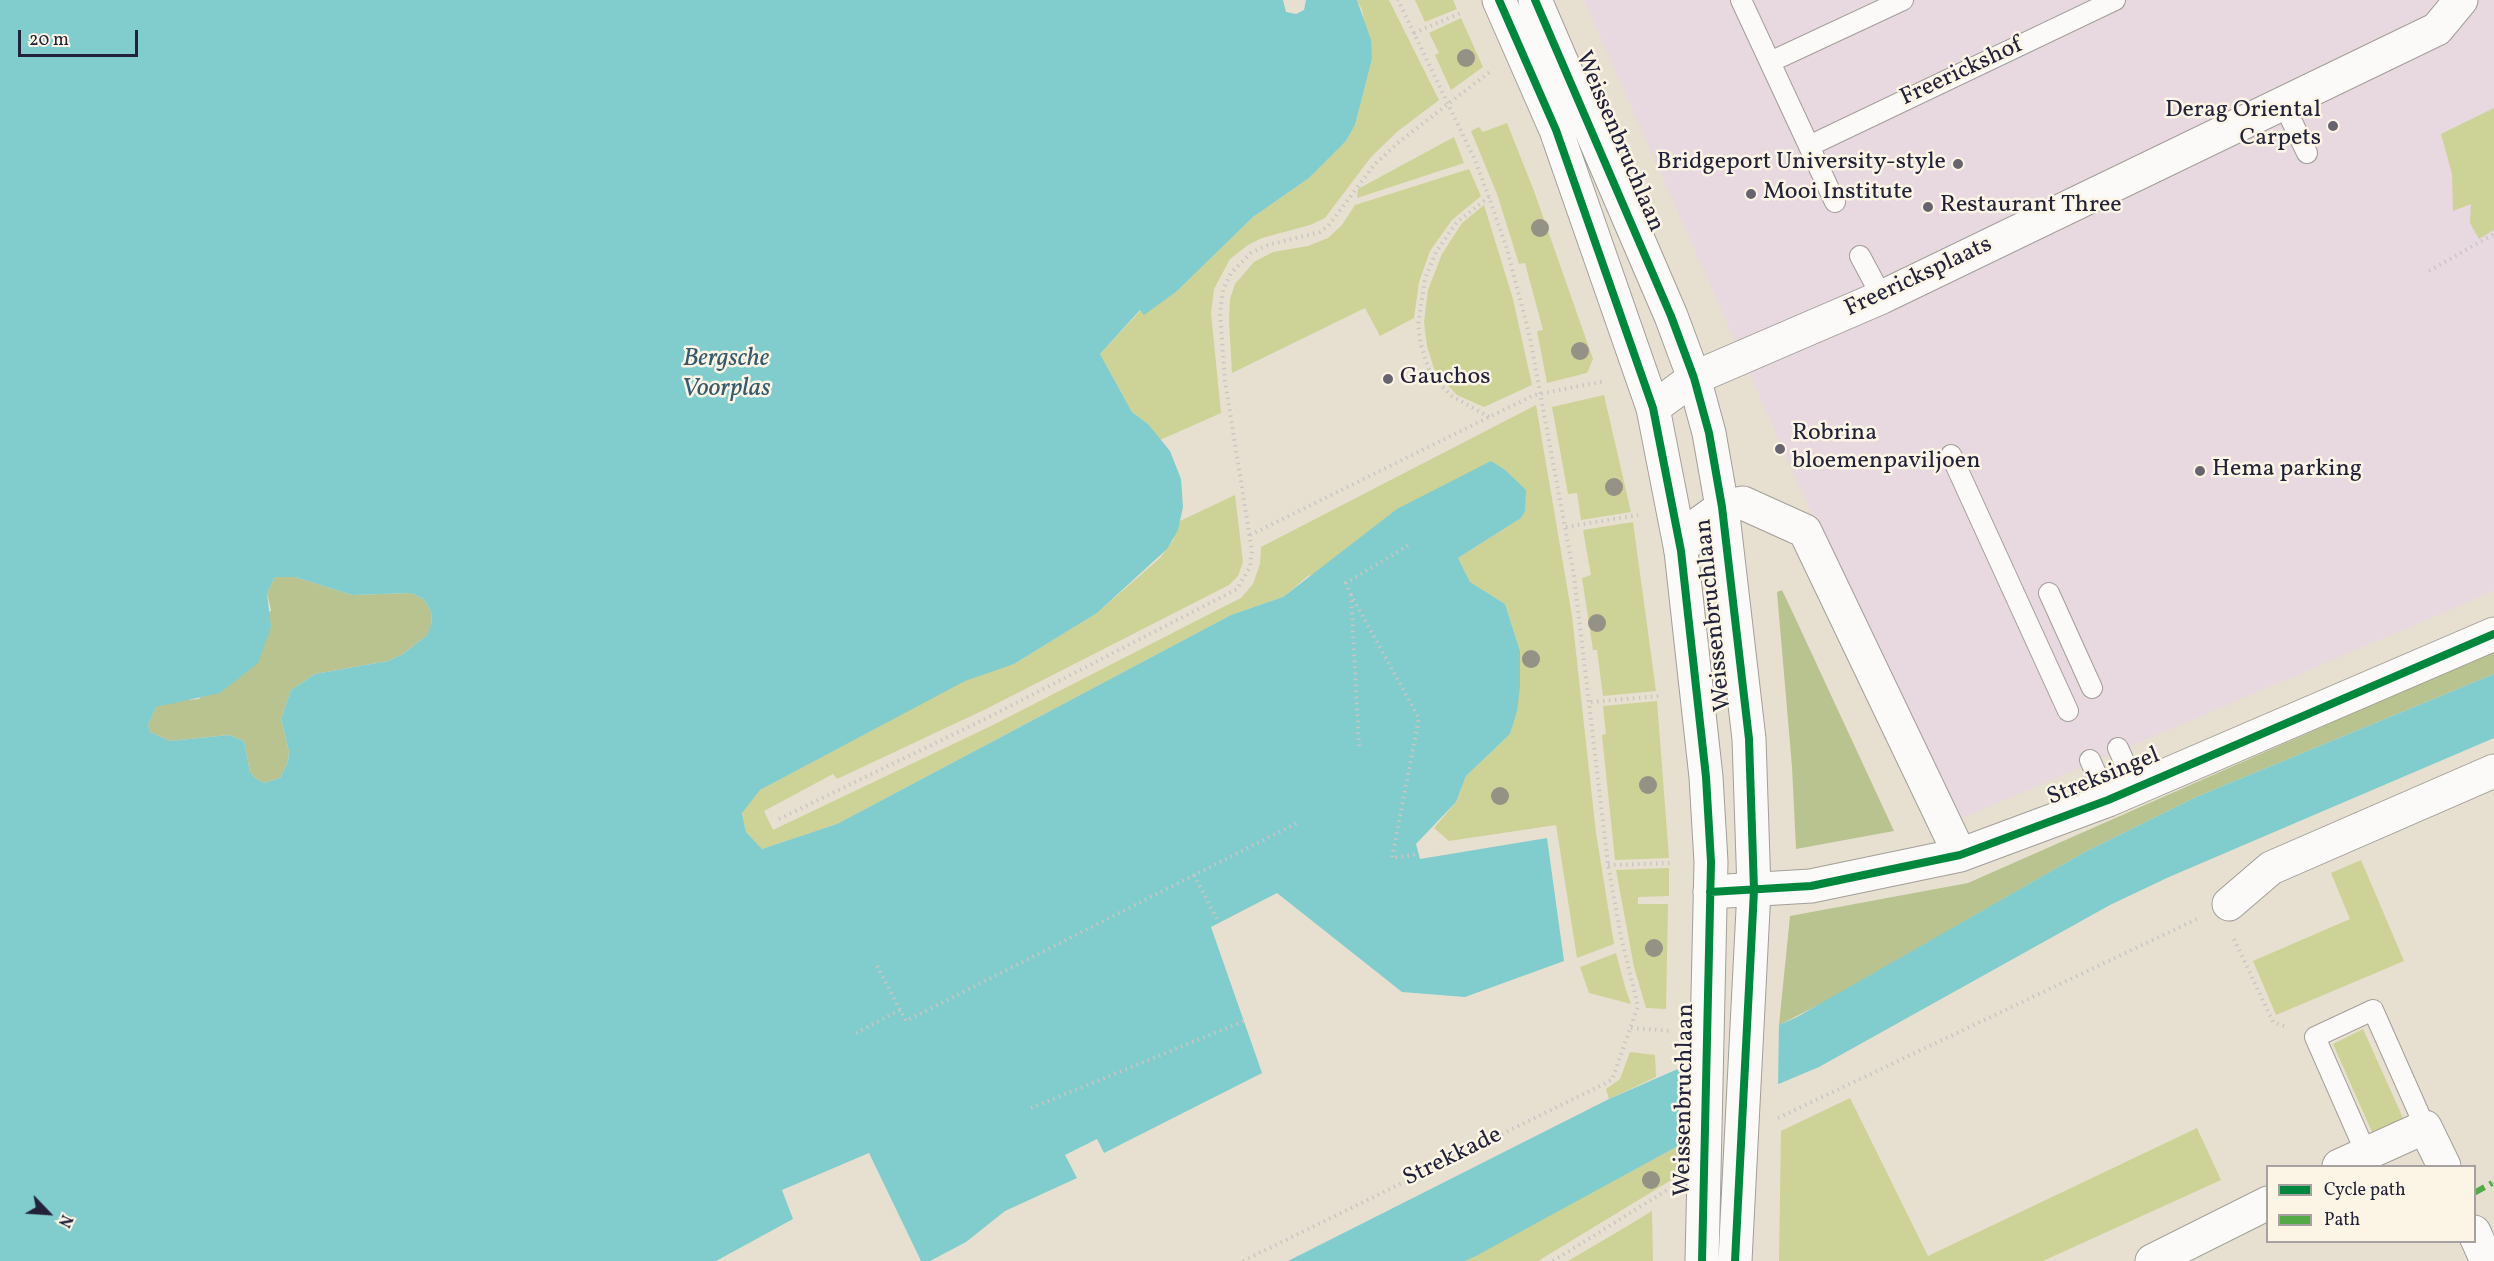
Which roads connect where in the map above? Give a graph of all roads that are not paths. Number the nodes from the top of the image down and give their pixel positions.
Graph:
1 (1499, 0) edge
2 (1535, 0) edge
3 (1741, 0) edge
4 (1903, 0) edge
5 (2115, 0) edge
6 (2461, 0) edge
7 (1770, 62) junction
8 (2283, 104) junction
9 (1809, 146) junction
10 (2307, 153) dead end
11 (1835, 202) dead end
12 (1860, 256) dead end
13 (1882, 297) junction
14 (1694, 378) junction
15 (1653, 408) junction
16 (1951, 455) dead end
17 (1722, 507) junction
18 (1681, 551) junction
19 (2049, 593) dead end
20 (2494, 634) edge
21 (2092, 688) dead end
22 (2068, 711) dead end
23 (2118, 748) dead end
24 (2090, 760) dead end
25 (2494, 771) edge
26 (2122, 794) junction
27 (1960, 855) junction
28 (1711, 877) junction
29 (1754, 890) junction
30 (2224, 906) road end
31 (2425, 1127) junction
32 (2353, 1160) edge
33 (2443, 1165) edge
34 (2266, 1204) edge
35 (2476, 1234) edge
36 (1702, 1261) edge
37 (1735, 1261) edge
38 (2152, 1261) edge
39 (2487, 1261) edge

1 - 15 street, Weissenbruchlaan
2 - 14 street, Weissenbruchlaan
3 - 7 lane
4 - 7 lane
5 - 9 lane, Freerickshof
6 - 8 street, Freericksplaats
7 - 9 lane
8 - 10 lane
8 - 13 street, Freericksplaats
9 - 11 lane
12 - 13 lane
13 - 14 street, Freericksplaats
14 - 15 street, Freericksplaats
14 - 17 street, Weissenbruchlaan
15 - 18 street, Weissenbruchlaan
16 - 22 lane
17 - 18 street, Weissenbruchlaan
17 - 27 street, Weissenbruchlaan
17 - 29 street, Weissenbruchlaan
18 - 28 street, Weissenbruchlaan
19 - 21 lane
20 - 26 street, Streksingel
23 - 26 lane
24 - 26 lane, Streksingel
25 - 30 street
26 - 27 street, Streksingel
27 - 29 street, Streksingel
28 - 29 street, Streksingel
28 - 36 street, Weissenbruchlaan
29 - 37 street, Weissenbruchlaan
31 - 32 street
31 - 32 lane
31 - 33 street
34 - 38 street
35 - 39 street

